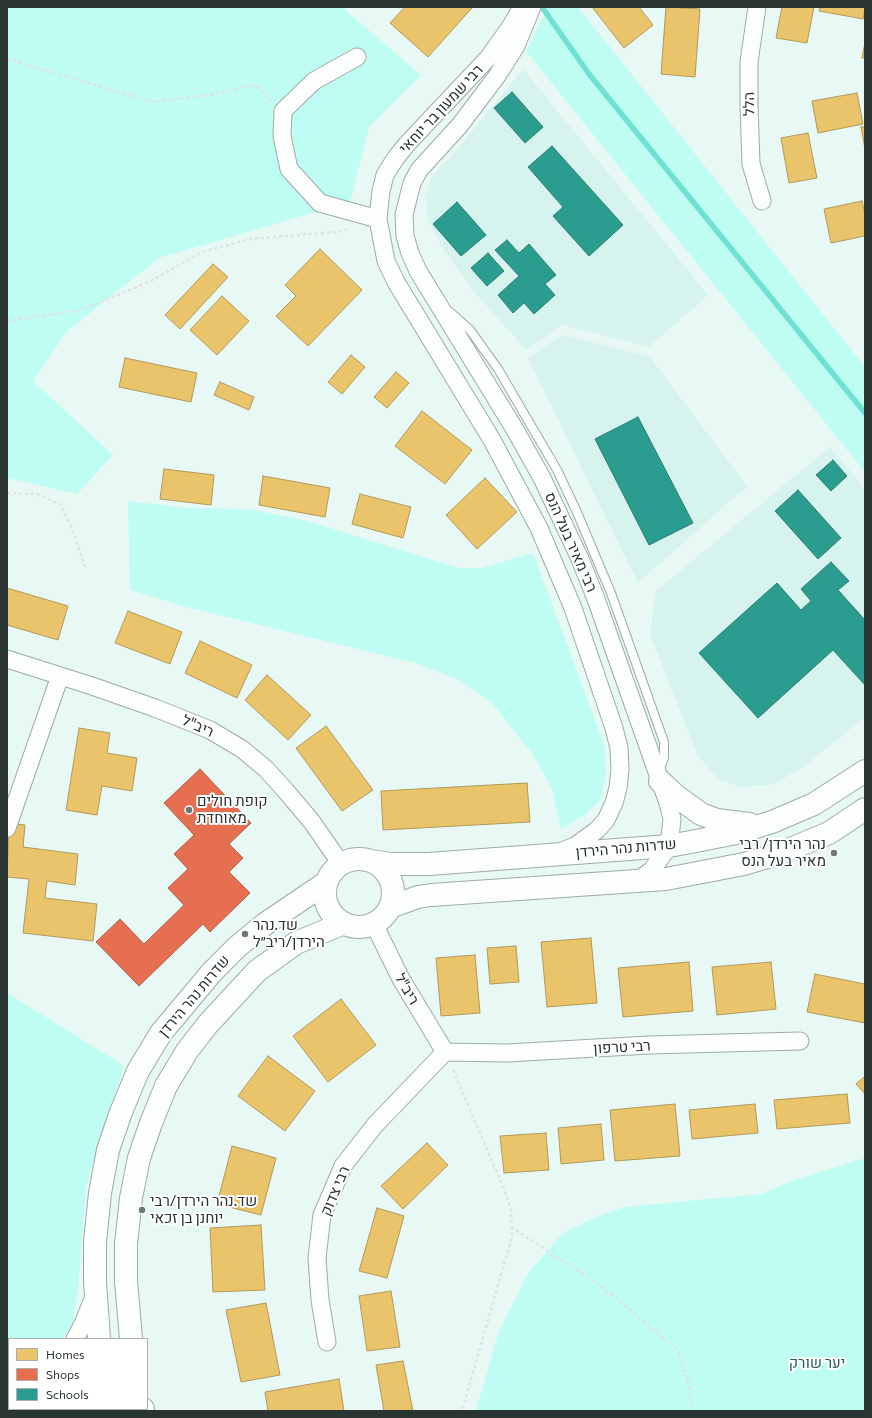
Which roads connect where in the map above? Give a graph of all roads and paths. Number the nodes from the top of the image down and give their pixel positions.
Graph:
1 (522, 7) edge
2 (532, 7) edge
3 (757, 7) edge
4 (357, 57) dead end
5 (7, 59) edge
6 (283, 112) junction
7 (762, 201) dead end
8 (404, 214) joint
9 (378, 219) junction
10 (7, 321) edge
11 (7, 493) edge
12 (85, 567) dead end
13 (7, 660) edge
14 (60, 676) junction
15 (865, 771) edge
16 (659, 777) junction
17 (865, 809) edge
18 (760, 826) junction
19 (7, 828) edge
20 (668, 846) junction
21 (554, 854) junction
22 (371, 861) junction
23 (341, 864) junction
24 (637, 880) junction
25 (327, 882) junction
26 (390, 907) junction
27 (344, 923) junction
28 (374, 924) junction
29 (800, 1041) dead end
30 (445, 1052) junction
31 (511, 1227) junction
32 (95, 1292) junction
33 (76, 1338) edge
34 (99, 1338) edge
35 (131, 1338) edge
36 (327, 1342) dead end
37 (462, 1411) edge
38 (693, 1411) edge

1 - 9 street, רבי שמעון בר יוחאי
2 - 8 street, רבי שמעון בר יוחאי
3 - 7 street, הלל
4 - 6 street
5 - 6 path
6 - 9 street
8 - 16 street, רבי מאיר בעל הנס
9 - 10 path
9 - 21 street, רבי מאיר בעל הנס
11 - 12 path
13 - 14 street, ריב"ל
14 - 19 street
14 - 23 street, ריב"ל
15 - 18 main road, שדרות נהר הירדן
16 - 18 main road
16 - 20 street, רבי מאיר בעל הנס
17 - 24 main road
18 - 20 main road, שדרות נהר הירדן
20 - 21 main road, שדרות נהר הירדן
20 - 24 street, רבי מאיר בעל הנס
21 - 22 main road, שדרות נהר הירדן
22 - 23 main road
22 - 26 main road
23 - 25 main road
24 - 26 main road
25 - 27 main road
25 - 32 main road, שדרות נהר הירדן
26 - 28 main road
27 - 28 main road
27 - 35 main road, שדרות נהר הירדן
28 - 30 street, ריב"ל
29 - 30 street, רבי טרפון
30 - 31 path
30 - 36 street, רבי צדוק
31 - 37 path
31 - 38 path
32 - 33 street
32 - 34 main road, שדרות נהר הירדן

